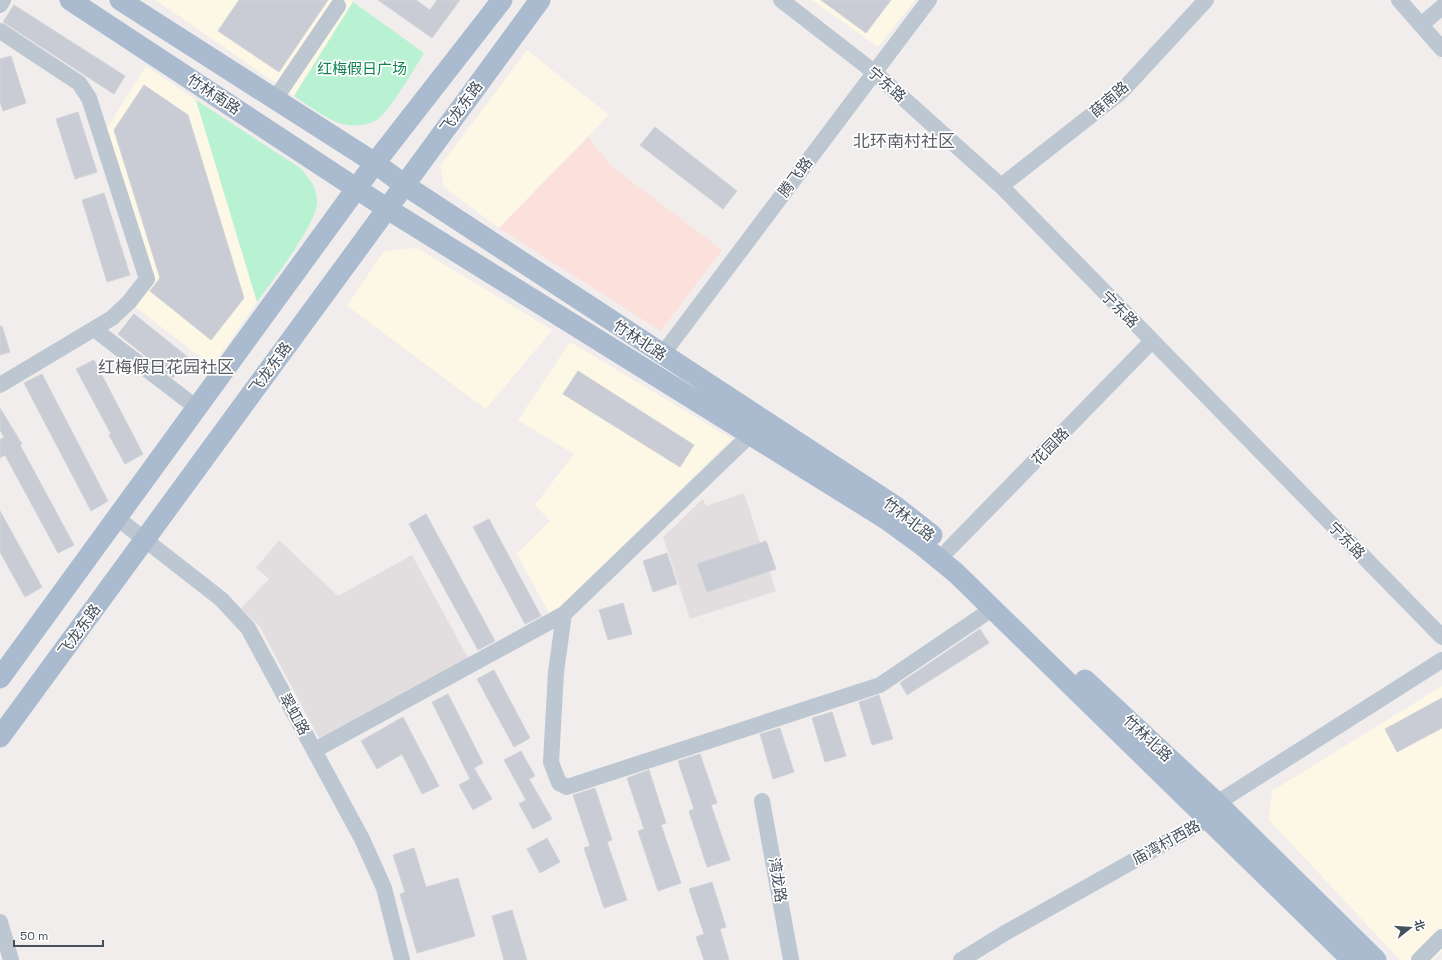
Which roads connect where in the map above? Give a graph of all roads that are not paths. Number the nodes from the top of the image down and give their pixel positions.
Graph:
1 (3, 0) edge
2 (70, 0) edge
3 (120, 0) edge
4 (502, 0) edge
5 (540, 0) edge
6 (781, 0) edge
7 (928, 0) edge
8 (1206, 0) edge
9 (1400, 0) edge
10 (0, 5) edge
11 (338, 6) dead end
12 (1442, 7) edge
13 (1421, 25) junction
14 (0, 30) edge
15 (1442, 49) edge
16 (874, 72) junction
17 (275, 99) junction
18 (375, 164) junction
19 (403, 184) junction
20 (1001, 186) junction
21 (358, 188) junction
22 (386, 208) junction
23 (94, 329) junction
24 (1152, 341) junction
25 (662, 354) junction
26 (0, 385) edge
27 (197, 408) junction
28 (750, 435) junction
29 (117, 518) junction
30 (145, 540) junction
31 (948, 550) junction
32 (992, 609) junction
33 (564, 614) junction
34 (1442, 637) edge
35 (1442, 660) edge
36 (0, 678) edge
37 (0, 737) edge
38 (315, 750) junction
39 (762, 801) dead end
40 (1212, 811) junction
41 (0, 922) edge
42 (1442, 937) edge
43 (11, 960) edge
44 (402, 960) edge
45 (791, 960) edge
46 (961, 960) edge
47 (1352, 960) edge
48 (1376, 960) edge
49 (1419, 960) edge

1 - 10 street
2 - 21 main road, 竹林南路
3 - 17 main road, 竹林南路
4 - 18 main road
5 - 19 main road, 飞龙东路
6 - 16 street, 宁东路
7 - 16 street, 腾飞路
8 - 20 street, 薛南路
9 - 13 street
11 - 17 street
12 - 13 street
13 - 15 street
14 - 23 street
16 - 20 street, 宁东路
16 - 25 street, 腾飞路
17 - 18 main road, 竹林南路
18 - 19 main road, 竹林北路
18 - 21 main road
19 - 22 main road, 飞龙东路
19 - 25 main road, 竹林北路
20 - 24 street, 宁东路
21 - 22 main road, 竹林北路
21 - 27 main road
22 - 28 main road, 竹林北路
22 - 30 main road, 飞龙东路
23 - 26 street
23 - 27 street
24 - 31 street, 花园路
24 - 34 street, 宁东路
25 - 31 main road, 竹林北路
27 - 29 main road
28 - 32 main road, 竹林北路
28 - 33 street
29 - 30 street, 翠虹路
29 - 36 main road
30 - 37 main road, 飞龙东路
30 - 38 street, 翠虹路
31 - 40 main road, 竹林北路
32 - 33 street
32 - 40 main road, 竹林北路
33 - 38 street
35 - 40 street, 庙湾村西路
38 - 44 street, 翠虹路
39 - 45 street, 湾龙路
40 - 46 street, 庙湾村西路
40 - 47 main road, 竹林北路
40 - 48 main road, 竹林北路
41 - 43 street
42 - 49 street

